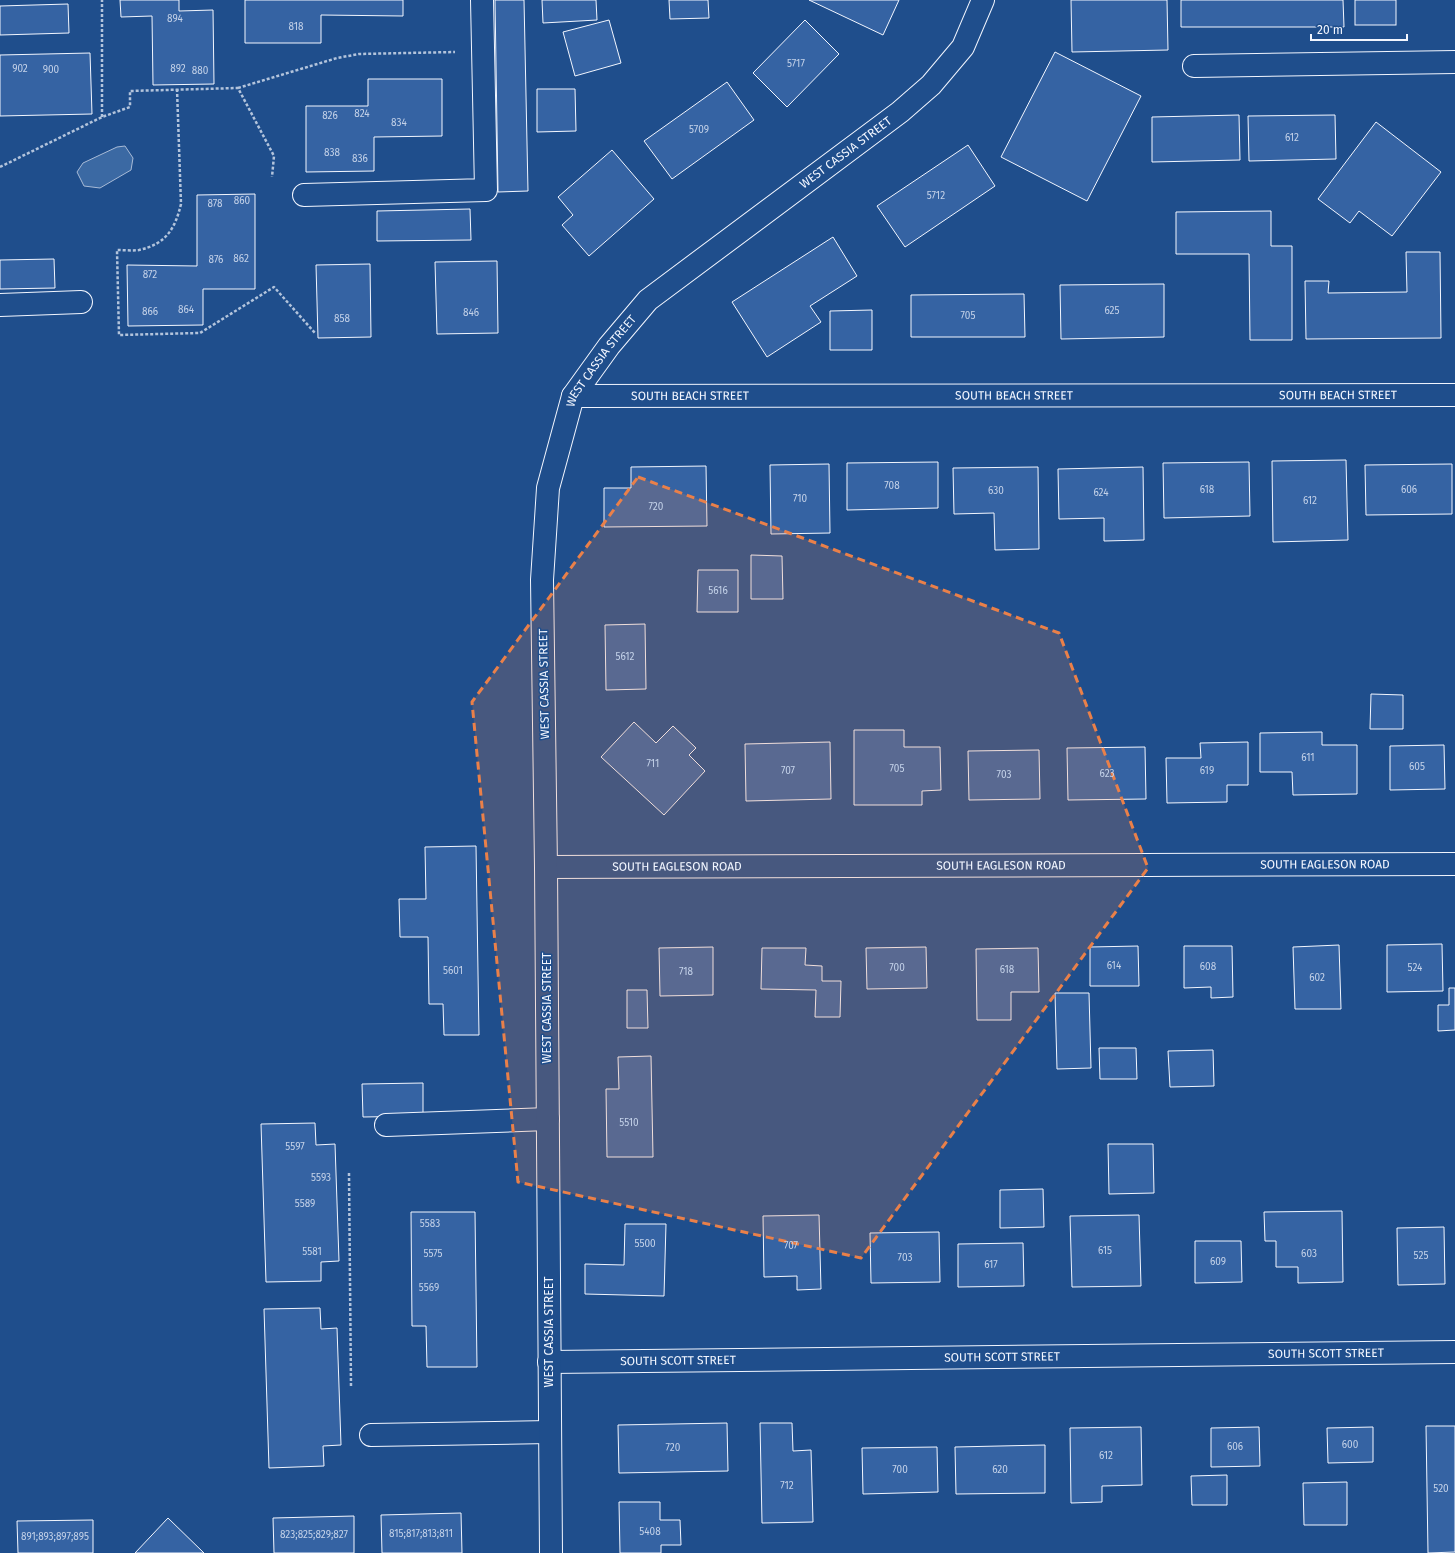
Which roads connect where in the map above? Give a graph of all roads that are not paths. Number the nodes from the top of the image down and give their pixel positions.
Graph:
1 (482, 0) edge
2 (983, 0) edge
3 (1455, 62) edge
4 (1194, 66) dead end
5 (304, 195) dead end
6 (81, 302) dead end
7 (0, 305) edge
8 (1455, 395) edge
9 (573, 396) junction
10 (1455, 864) edge
11 (546, 867) junction
12 (548, 1120) junction
13 (386, 1125) dead end
14 (1455, 1352) edge
15 (549, 1362) junction
16 (549, 1432) junction
17 (371, 1435) dead end
18 (550, 1553) edge

1 - 5 street
2 - 9 street, WEST CASSIA STREET
3 - 4 street
6 - 7 street
8 - 9 street, SOUTH BEACH STREET
9 - 11 street, WEST CASSIA STREET
10 - 11 street, SOUTH EAGLESON ROAD
11 - 12 street, WEST CASSIA STREET
12 - 13 street
12 - 15 street, WEST CASSIA STREET
14 - 15 street, SOUTH SCOTT STREET
15 - 16 street, WEST CASSIA STREET
16 - 17 street
16 - 18 street, WEST CASSIA STREET

